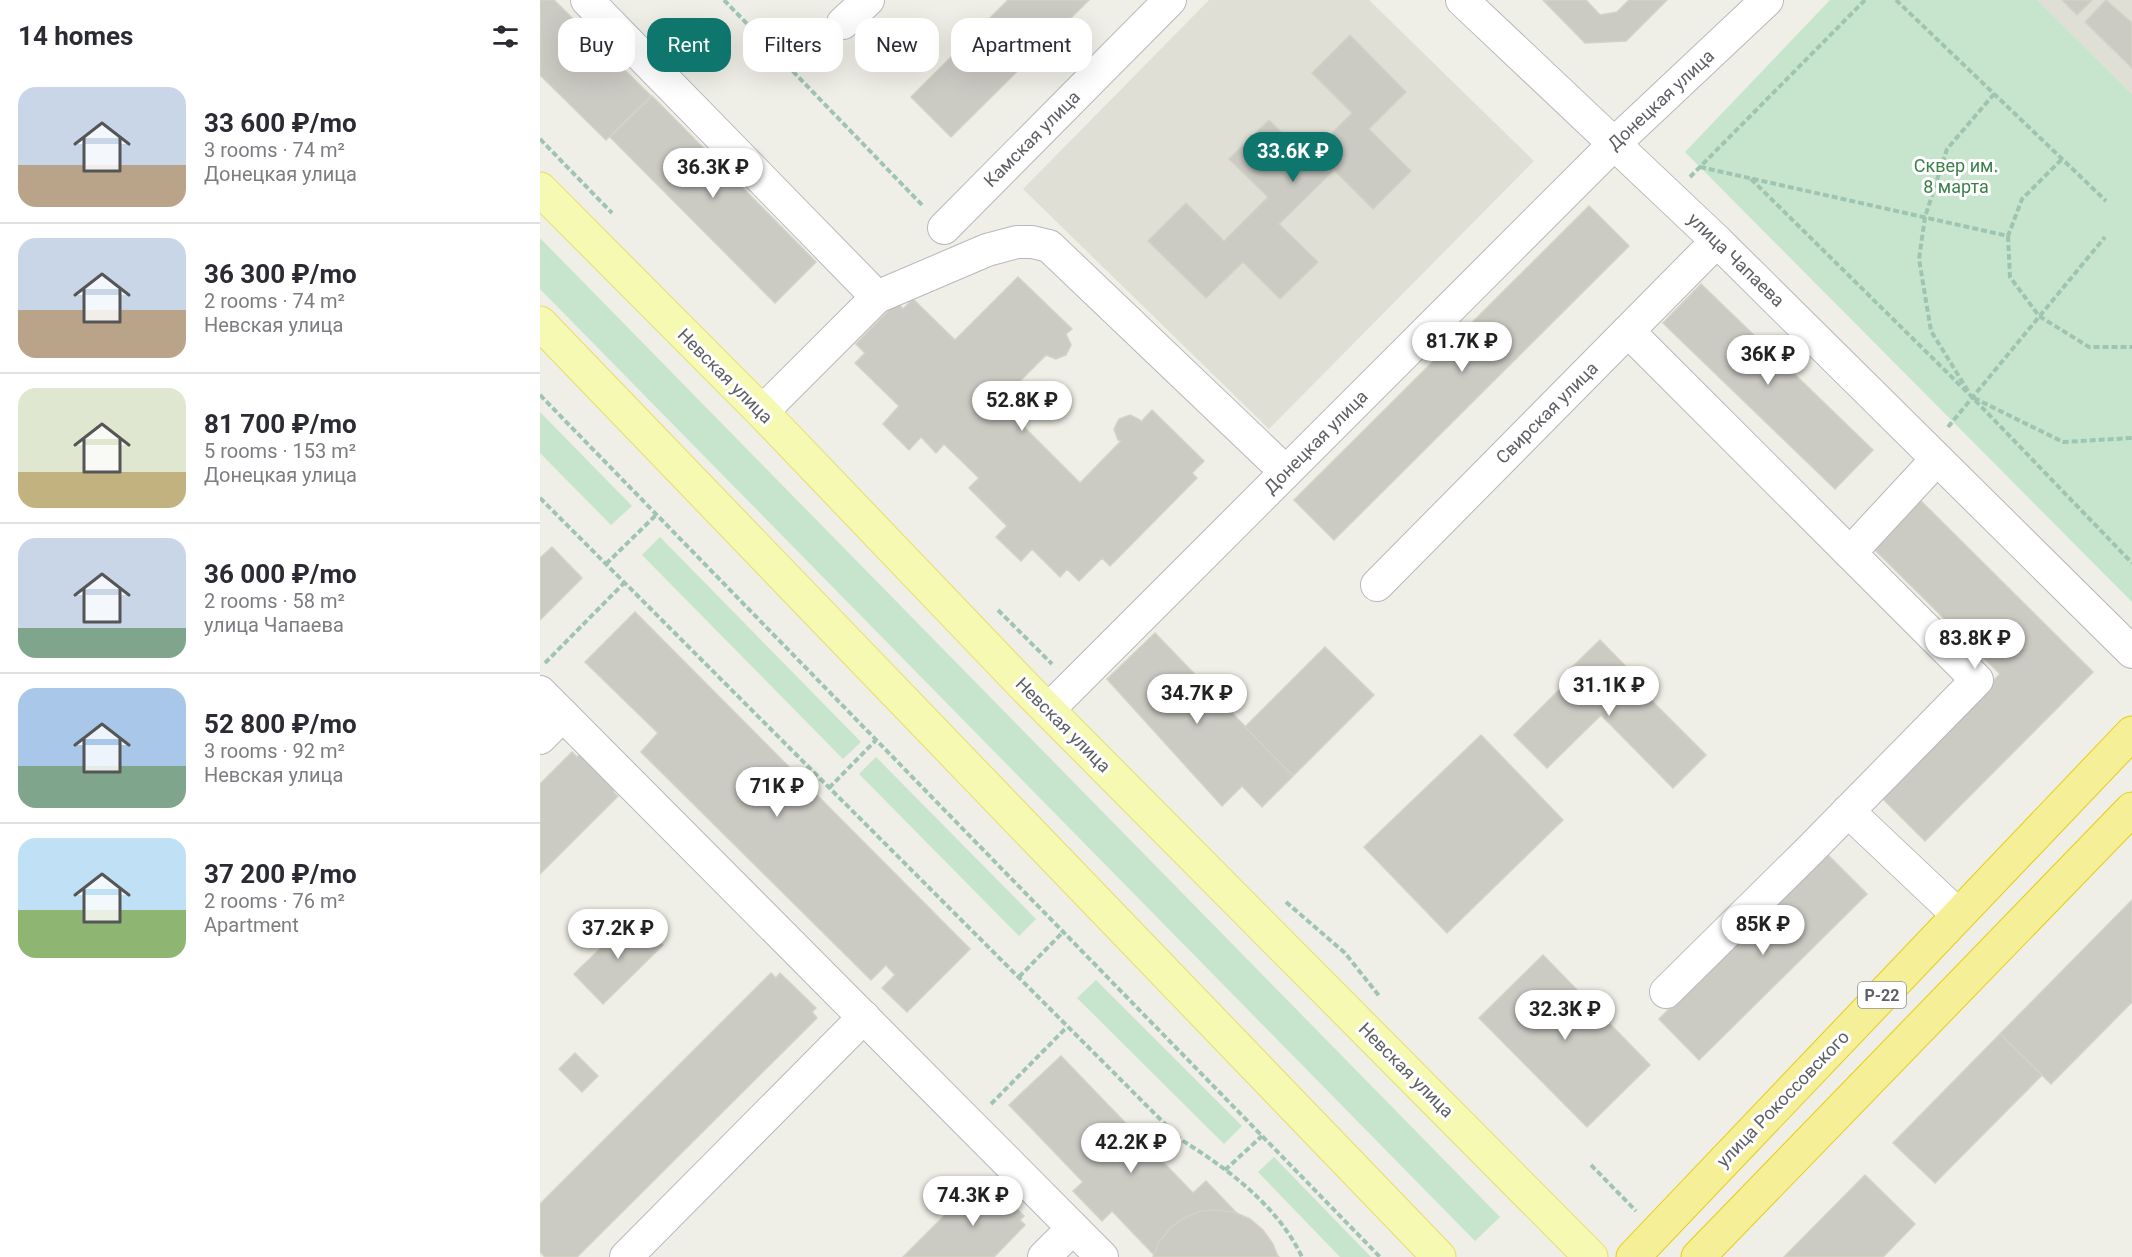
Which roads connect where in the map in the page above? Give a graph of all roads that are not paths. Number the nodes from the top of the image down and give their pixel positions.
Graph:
1 (587, 0) edge
2 (868, 0) edge
3 (1170, 0) edge
4 (1462, 0) edge
5 (1767, 0) edge
6 (843, 23) dead end
7 (1614, 144) junction
8 (540, 189) edge
9 (944, 228) road end
10 (1717, 241) junction
11 (877, 297) junction
12 (540, 323) edge
13 (1628, 331) junction
14 (762, 412) junction
15 (1937, 459) junction
16 (1286, 472) junction
17 (1850, 553) junction
18 (1377, 585) dead end
19 (2132, 652) edge
20 (540, 692) edge
21 (1048, 710) junction
22 (563, 715) junction
23 (2132, 733) edge
24 (540, 738) edge
25 (2132, 809) edge
26 (1848, 811) junction
27 (1958, 915) junction
28 (1666, 992) dead end
29 (864, 1017) junction
30 (1073, 1228) junction
31 (626, 1257) edge
32 (1044, 1257) edge
33 (1102, 1257) edge
34 (1439, 1257) edge
35 (1591, 1257) edge
36 (1632, 1257) edge
37 (1698, 1257) edge

1 - 11 street
2 - 6 street
3 - 9 street, Камская улица
4 - 7 street, улица Чапаева
5 - 7 street, Донецкая улица
7 - 10 street, улица Чапаева
7 - 16 street, Донецкая улица
8 - 14 main road, Невская улица
10 - 13 street, Свирская улица
10 - 15 street, улица Чапаева
11 - 14 street
11 - 16 street
12 - 34 main road
13 - 17 street
13 - 18 street, Свирская улица
14 - 21 main road, Невская улица
15 - 17 street
15 - 19 street, улица Чапаева
16 - 21 street, Донецкая улица
17 - 26 street
20 - 22 street
21 - 35 main road, Невская улица
22 - 24 street
22 - 29 street
23 - 27 highway, улица Рокоссовского / Р-22
25 - 37 highway, Р-22
26 - 27 street
26 - 28 street
27 - 36 highway, улица Рокоссовского / Р-22
29 - 30 street
29 - 31 street
30 - 32 street
30 - 33 street

